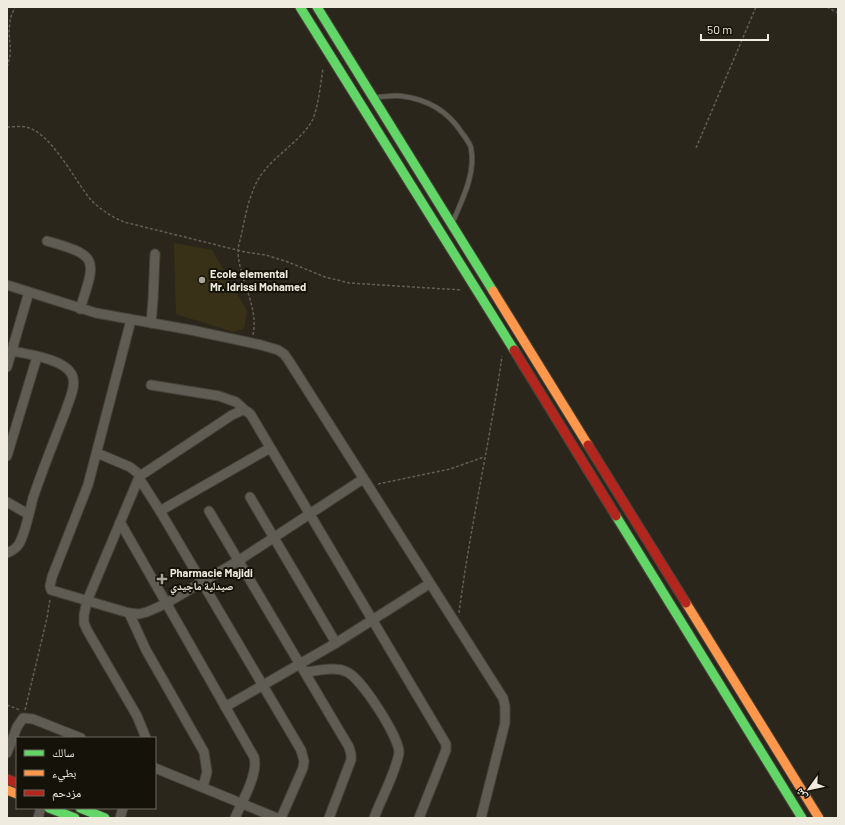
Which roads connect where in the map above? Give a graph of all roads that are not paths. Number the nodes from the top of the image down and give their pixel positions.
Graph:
1 (300, 7) edge
2 (317, 7) edge
3 (373, 97) junction
4 (452, 224) junction
5 (48, 241) dead end
6 (155, 254) dead end
7 (7, 285) edge
8 (29, 292) junction
9 (80, 308) junction
10 (132, 320) junction
11 (151, 323) junction
12 (12, 351) junction
13 (37, 357) junction
14 (7, 367) edge
15 (151, 385) dead end
16 (246, 411) junction
17 (270, 448) junction
18 (97, 453) junction
19 (7, 456) edge
20 (140, 477) junction
21 (365, 482) junction
22 (250, 497) dead end
23 (7, 502) edge
24 (160, 511) junction
25 (209, 511) dead end
26 (309, 513) junction
27 (28, 514) junction
28 (120, 522) junction
29 (274, 537) junction
30 (7, 553) edge
31 (238, 560) junction
32 (202, 582) junction
33 (429, 584) junction
34 (87, 601) junction
35 (165, 604) junction
36 (129, 613) junction
37 (373, 620) junction
38 (336, 644) junction
39 (303, 668) junction
40 (263, 686) junction
41 (225, 707) junction
42 (78, 737) edge
43 (146, 737) edge
44 (7, 753) edge
45 (156, 768) edge
46 (203, 787) junction
47 (241, 803) junction
48 (52, 809) edge
49 (82, 809) edge
50 (75, 818) edge
51 (105, 818) edge
52 (235, 818) edge
53 (277, 818) edge
54 (281, 818) edge
55 (329, 818) edge
56 (374, 818) edge
57 (419, 818) edge
58 (481, 818) edge
59 (802, 818) edge
60 (819, 818) edge

1 - 59 main road
2 - 3 main road
3 - 4 main road
3 - 4 lane
4 - 60 main road
5 - 9 street
6 - 11 street
7 - 8 street
8 - 9 street
8 - 12 street
9 - 10 street
10 - 11 street
10 - 18 street
11 - 21 street
12 - 13 street
12 - 14 street
13 - 19 street
13 - 27 street
15 - 16 street
16 - 17 street
16 - 20 street
17 - 24 street
17 - 26 street
18 - 20 street
18 - 34 street
20 - 24 street
20 - 28 street
21 - 26 street
21 - 33 street
22 - 29 street
23 - 27 street
24 - 32 street
25 - 31 street
26 - 29 street
26 - 37 street
27 - 30 street
28 - 34 street
28 - 35 street
29 - 31 street
29 - 38 street
31 - 32 street
31 - 39 street
32 - 35 street
32 - 40 street
33 - 37 street
33 - 58 street
34 - 36 street
34 - 43 street
35 - 36 street
35 - 41 street
36 - 46 street
37 - 38 street
37 - 57 street
38 - 39 street
39 - 40 street
39 - 55 street
39 - 56 street
40 - 41 street
40 - 54 street
41 - 47 street
42 - 44 street
45 - 46 street
46 - 47 street
47 - 52 street
47 - 53 street
48 - 50 main road
49 - 51 main road

